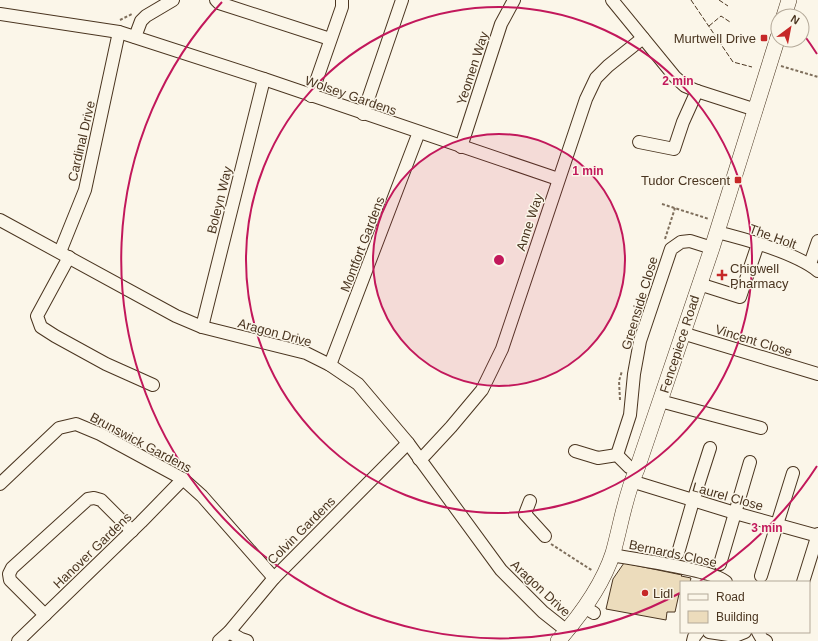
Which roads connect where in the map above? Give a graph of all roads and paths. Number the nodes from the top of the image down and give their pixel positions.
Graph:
1 (173, 0) edge
2 (216, 0) edge
3 (342, 0) edge
4 (402, 0) edge
5 (514, 0) edge
6 (612, 0) edge
7 (0, 14) edge
8 (146, 16) junction
9 (116, 31) junction
10 (135, 37) junction
11 (643, 38) junction
12 (330, 40) junction
13 (775, 48) edge
14 (777, 65) dead end
15 (818, 77) edge
16 (264, 80) junction
17 (697, 92) junction
18 (311, 96) junction
19 (756, 110) junction
20 (363, 114) junction
21 (419, 132) junction
22 (638, 142) dead end
23 (461, 147) junction
24 (558, 179) junction
25 (662, 204) dead end
26 (0, 220) edge
27 (718, 227) junction
28 (818, 241) edge
29 (758, 244) junction
30 (712, 248) junction
31 (65, 255) junction
32 (814, 268) edge
33 (699, 284) junction
34 (202, 327) junction
35 (682, 333) junction
36 (330, 365) junction
37 (818, 374) edge
38 (153, 385) dead end
39 (660, 401) junction
40 (761, 428) dead end
41 (408, 443) junction
42 (710, 448) dead end
43 (575, 451) dead end
44 (617, 455) junction
45 (419, 459) junction
46 (750, 462) dead end
47 (793, 473) dead end
48 (634, 475) junction
49 (183, 479) junction
50 (0, 484) edge
51 (530, 501) dead end
52 (693, 501) junction
53 (736, 514) junction
54 (777, 525) junction
55 (132, 531) junction
56 (818, 535) edge
57 (547, 539) joint
58 (678, 553) dead end
59 (612, 555) junction
60 (720, 564) dead end
61 (603, 576) junction
62 (761, 576) dead end
63 (274, 578) junction
64 (725, 581) edge
65 (803, 581) edge
66 (45, 615) junction
67 (229, 632) junction
68 (715, 633) edge
69 (743, 633) edge
70 (759, 633) edge
71 (562, 636) edge
72 (18, 641) edge
73 (219, 641) edge
74 (247, 641) edge
75 (766, 641) edge

1 - 8 street
2 - 12 street
3 - 12 street
4 - 20 street
5 - 23 street, Yeomen Way
6 - 11 street
7 - 9 street, Wolsey Gardens
8 - 9 path
8 - 10 street
9 - 10 street, Wolsey Gardens
9 - 31 street, Cardinal Drive
10 - 16 street, Wolsey Gardens
11 - 17 street
11 - 24 street, Anne Way
12 - 18 street
13 - 19 main road, Fencepiece Road
14 - 15 path
16 - 18 street, Wolsey Gardens
16 - 34 street, Boleyn Way
17 - 19 street
17 - 22 street
18 - 20 street, Wolsey Gardens
19 - 27 main road, Fencepiece Road
20 - 21 street, Wolsey Gardens
21 - 23 street, Wolsey Gardens
21 - 36 street, Montfort Gardens
23 - 24 street, Wolsey Gardens
24 - 45 street, Anne Way
25 - 27 path
26 - 31 street, Aragon Drive
27 - 29 street, The Holt
27 - 30 main road, Fencepiece Road
28 - 32 street
29 - 32 street, The Holt
29 - 33 street
30 - 33 main road, Fencepiece Road
30 - 44 street, Greenside Close
31 - 34 street, Aragon Drive
31 - 38 street, Cardinal Drive
33 - 35 main road, Fencepiece Road
34 - 36 street, Aragon Drive
35 - 37 street, Vincent Close
35 - 39 main road, Fencepiece Road
36 - 41 street, Aragon Drive
39 - 40 street
39 - 48 main road, Fencepiece Road
41 - 45 street, Aragon Drive
41 - 63 street, Colvin Gardens
42 - 52 street
43 - 44 street
44 - 48 street
45 - 71 street, Aragon Drive
46 - 53 street
47 - 54 street
48 - 52 street, Laurel Close
48 - 59 main road, Fencepiece Road
49 - 50 street, Brunswick Gardens
49 - 55 street, Hanover Gardens
49 - 63 street, Brunswick Gardens
51 - 57 street
52 - 53 street, Laurel Close
52 - 58 street
53 - 54 street, Laurel Close
53 - 60 street
54 - 56 street, Laurel Close
54 - 62 street
55 - 66 street, Hanover Gardens
55 - 66 street
56 - 65 street
57 - 61 path
59 - 61 main road, Fencepiece Road
59 - 64 street, Bernards Close
61 - 71 main road, Fencepiece Road
63 - 67 street, Colvin Gardens
66 - 72 street, Hanover Gardens
67 - 73 street, Colvin Gardens
67 - 74 street
68 - 69 street
70 - 75 street

